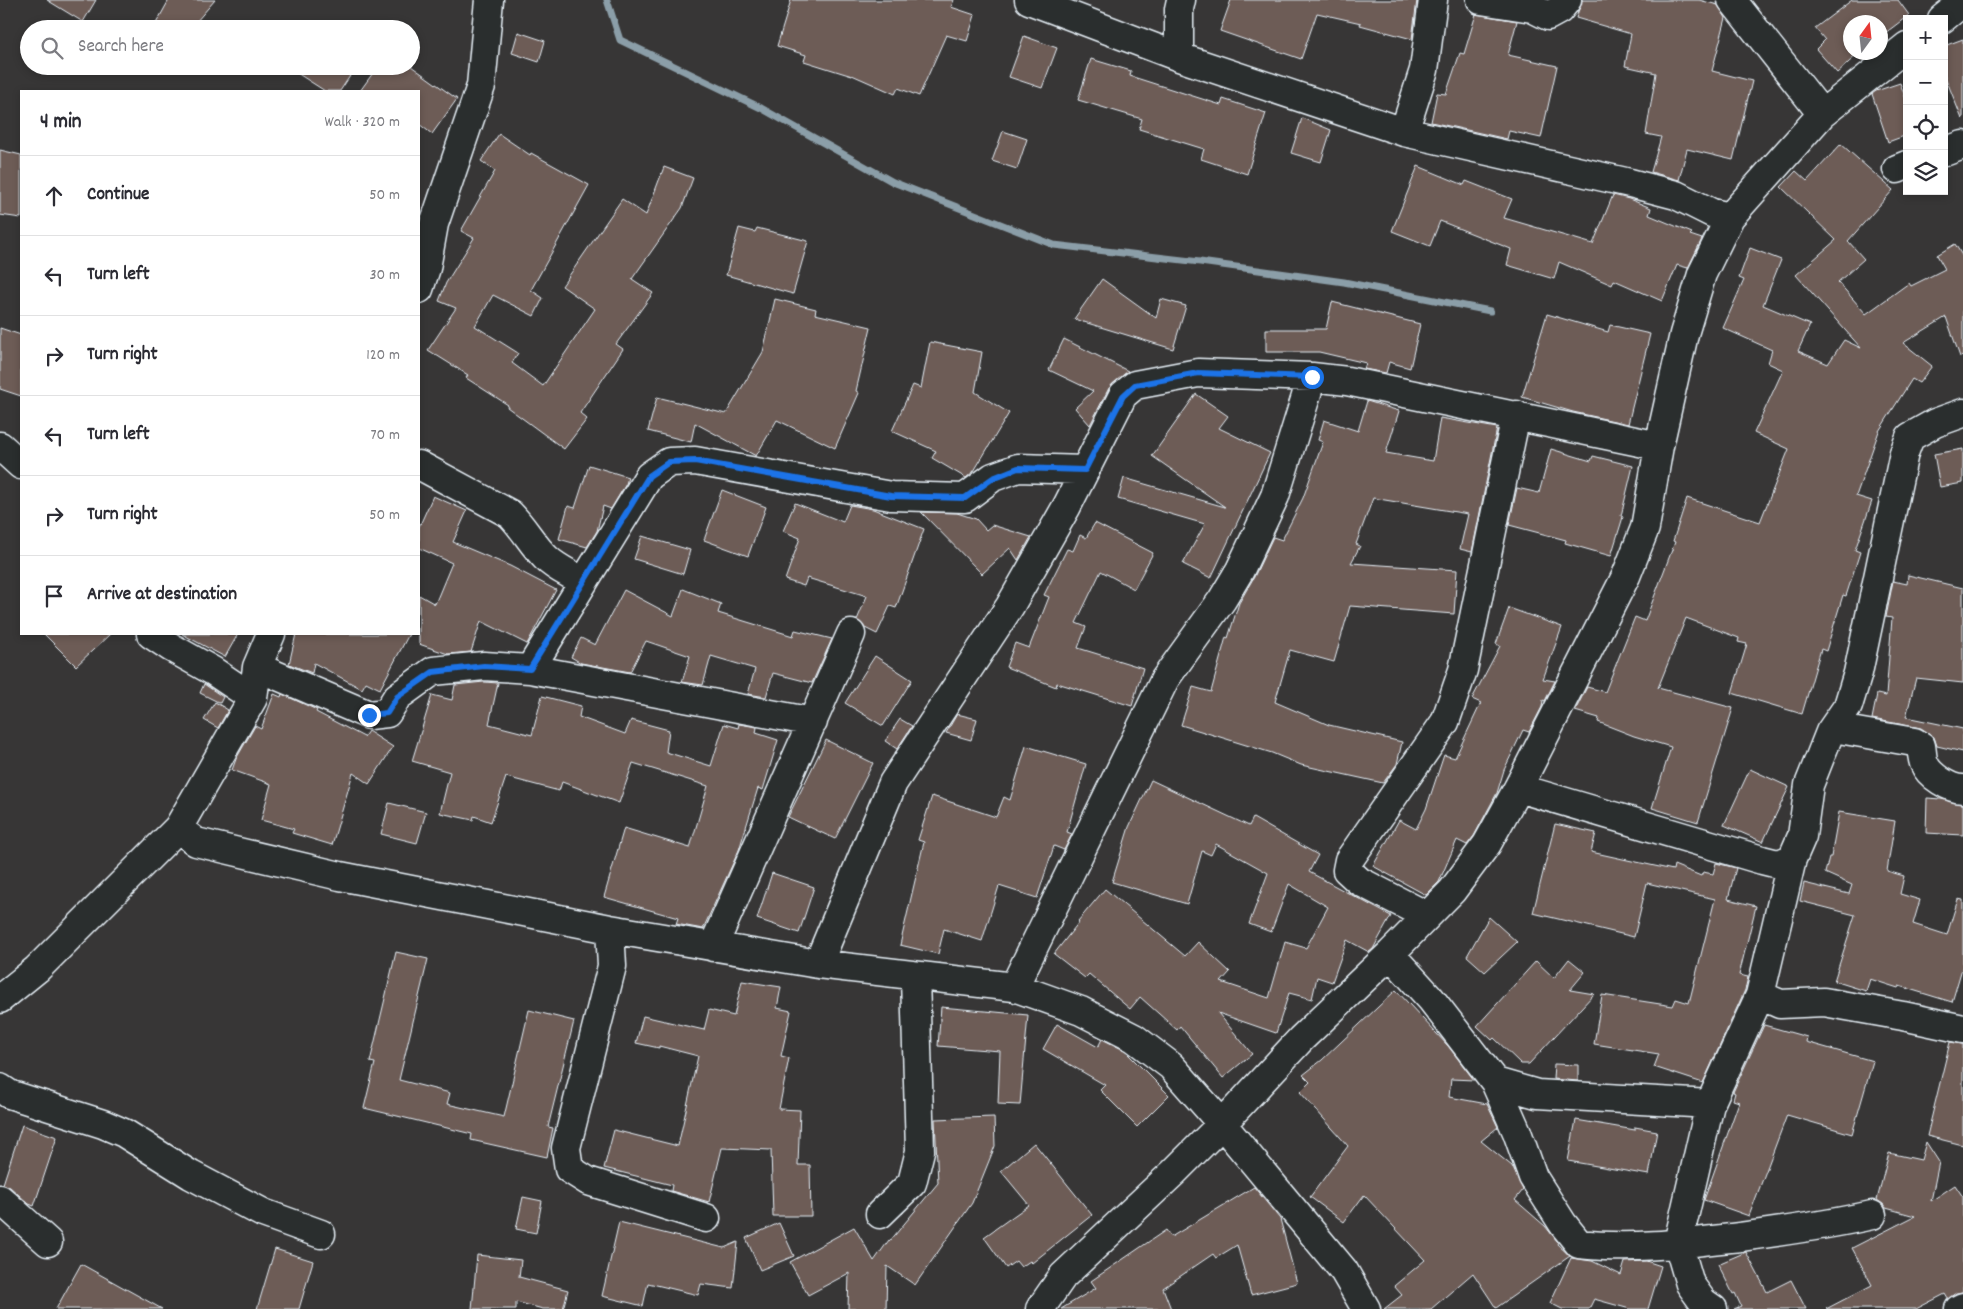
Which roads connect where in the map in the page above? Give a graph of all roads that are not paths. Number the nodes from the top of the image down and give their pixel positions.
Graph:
1 (488, 0) edge
2 (1029, 0) edge
3 (1181, 0) edge
4 (1433, 0) edge
5 (1480, 0) edge
6 (1567, 0) edge
7 (1732, 0) edge
8 (1963, 2) edge
9 (1947, 15) edge
10 (1903, 49) edge
11 (1179, 57) junction
12 (1822, 114) junction
13 (1404, 132) junction
14 (1963, 145) edge
15 (1948, 151) edge
16 (1730, 217) junction
17 (421, 275) edge
18 (1312, 377) junction
19 (1963, 413) edge
20 (1516, 415) junction
21 (0, 446) edge
22 (1658, 446) junction
23 (20, 464) edge
24 (420, 466) edge
25 (1085, 470) junction
26 (583, 582) junction
27 (851, 634) dead end
28 (152, 635) edge
29 (271, 635) edge
30 (257, 666) junction
31 (530, 669) junction
32 (252, 698) junction
33 (812, 722) junction
34 (1830, 732) junction
35 (1518, 788) junction
36 (1963, 788) edge
37 (178, 828) junction
38 (1792, 859) junction
39 (1427, 916) junction
40 (610, 929) junction
41 (713, 947) junction
42 (1390, 954) junction
43 (818, 964) junction
44 (915, 977) junction
45 (1014, 987) junction
46 (1760, 995) junction
47 (0, 999) edge
48 (1963, 1029) edge
49 (1495, 1082) junction
50 (0, 1088) edge
51 (1710, 1104) junction
52 (1222, 1124) junction
53 (0, 1199) edge
54 (880, 1214) dead end
55 (1872, 1215) dead end
56 (706, 1218) dead end
57 (321, 1234) dead end
58 (48, 1242) dead end
59 (1678, 1244) junction
60 (1963, 1307) edge
61 (1040, 1309) edge
62 (1366, 1309) edge
63 (1713, 1309) edge
64 (1959, 1309) edge

1 - 17 street
2 - 11 street
3 - 11 street
4 - 13 street
5 - 6 street
7 - 12 street
8 - 9 street
10 - 12 street
11 - 13 street
12 - 16 street
13 - 16 street
14 - 15 street
16 - 22 street
18 - 20 street
18 - 25 street
18 - 45 street
19 - 34 street
20 - 22 street
20 - 39 street
21 - 23 street
22 - 35 street
24 - 26 street
25 - 26 street
25 - 43 street
26 - 31 street
27 - 33 street
28 - 32 street
29 - 30 street
30 - 31 street
30 - 32 street
31 - 33 street
32 - 37 street
33 - 41 street
34 - 36 street
34 - 38 street
35 - 38 street
35 - 39 street
37 - 40 street
37 - 47 street
38 - 46 street
39 - 42 street
40 - 41 street
40 - 56 street
41 - 43 street
42 - 49 street
42 - 52 street
43 - 44 street
44 - 45 street
44 - 54 street
45 - 52 street
46 - 48 street
46 - 51 street
49 - 51 street
49 - 59 street
50 - 57 street
51 - 59 street
52 - 61 street
52 - 62 street
53 - 58 street
55 - 59 street
59 - 63 street
60 - 64 street

